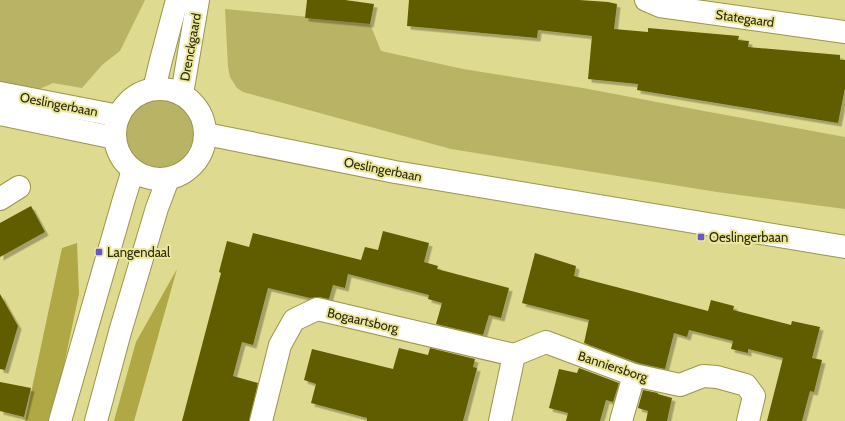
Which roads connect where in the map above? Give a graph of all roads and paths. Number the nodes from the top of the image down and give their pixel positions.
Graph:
1 (177, 0) edge
2 (198, 0) edge
3 (656, 2) edge
4 (845, 32) edge
5 (154, 89) junction
6 (0, 93) edge
7 (182, 94) junction
8 (0, 114) edge
9 (119, 116) junction
10 (206, 134) junction
11 (115, 138) junction
12 (133, 170) junction
13 (168, 179) junction
14 (19, 187) dead end
15 (0, 199) edge
16 (845, 247) edge
17 (514, 355) junction
18 (634, 375) junction
19 (60, 421) edge
20 (96, 421) edge
21 (261, 421) edge
22 (500, 421) edge
23 (622, 421) edge
24 (748, 421) edge

1 - 5 street, Drenckgaard
2 - 7 street, Drenckgaard
3 - 4 street, Stategaard
5 - 7 street
5 - 9 street
6 - 9 street, Oeslingerbaan
7 - 10 street
8 - 11 street, Oeslingerbaan
9 - 11 street
10 - 13 street
10 - 16 street, Oeslingerbaan
11 - 12 street
12 - 13 street
12 - 19 street
13 - 20 street
14 - 15 street
17 - 18 street, Banniersborg
17 - 21 street, Bogaartsborg
17 - 22 street
18 - 23 street
18 - 24 street, Banniersborg

